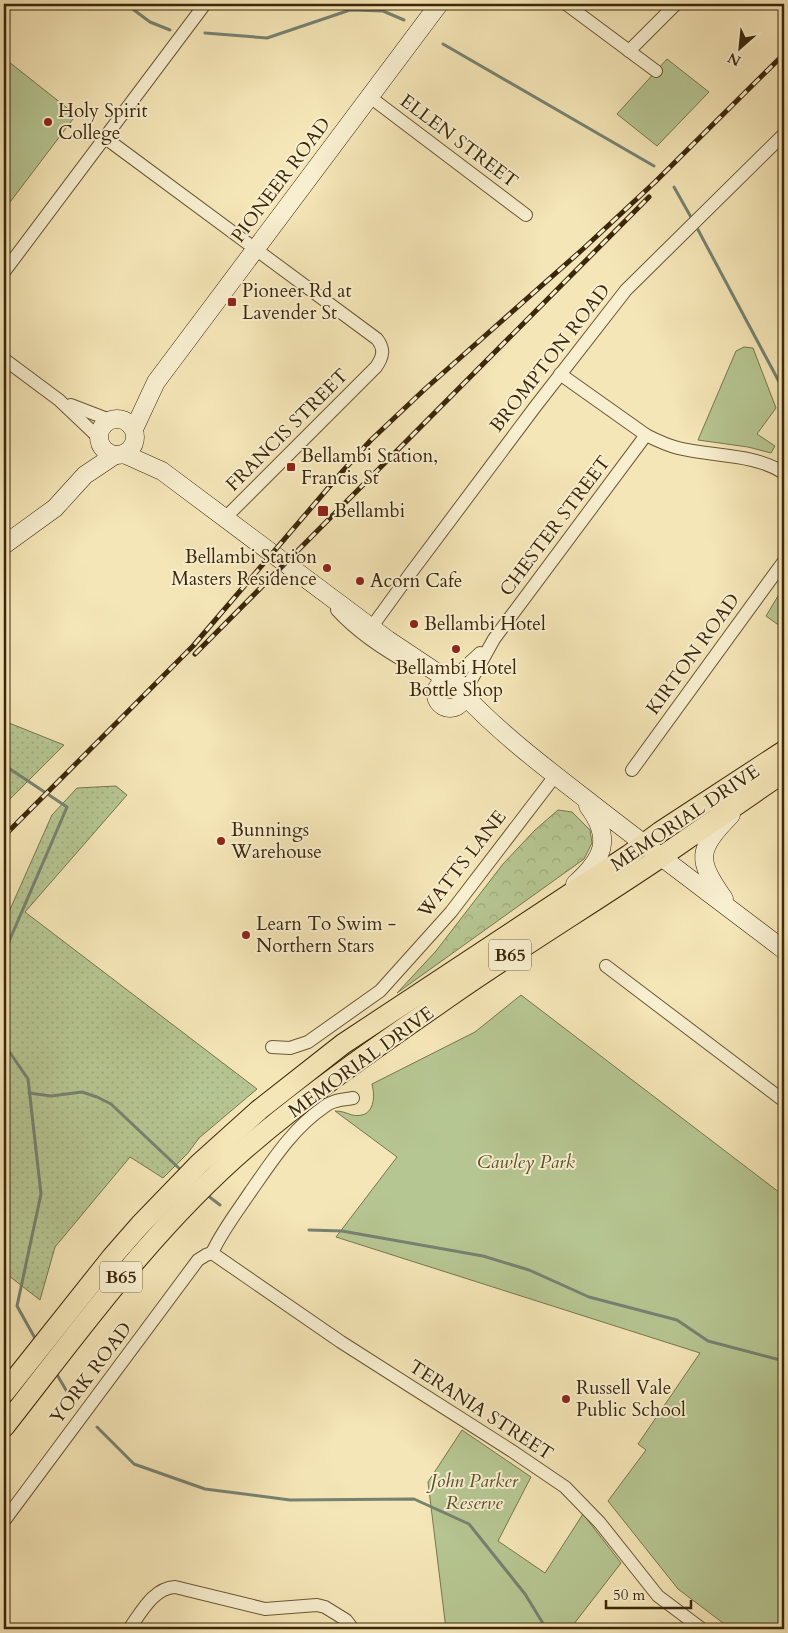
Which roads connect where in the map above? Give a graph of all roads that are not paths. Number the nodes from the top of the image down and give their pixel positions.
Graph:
1 (205, 4) edge
2 (439, 4) edge
3 (566, 4) edge
4 (676, 4) edge
5 (628, 51) junction
6 (656, 72) dead end
7 (370, 97) junction
8 (784, 134) edge
9 (104, 137) junction
10 (526, 215) dead end
11 (256, 249) junction
12 (4, 272) edge
13 (4, 359) edge
14 (560, 374) junction
15 (156, 382) junction
16 (59, 400) junction
17 (112, 419) junction
18 (135, 433) junction
19 (646, 435) junction
20 (99, 439) junction
21 (119, 455) junction
22 (162, 471) junction
23 (784, 473) edge
24 (86, 475) junction
25 (224, 519) junction
26 (4, 545) edge
27 (784, 561) edge
28 (319, 589) junction
29 (371, 628) junction
30 (494, 639) junction
31 (388, 640) junction
32 (415, 667) junction
33 (449, 680) junction
34 (464, 694) junction
35 (435, 695) junction
36 (450, 708) junction
37 (511, 739) junction
38 (784, 751) edge
39 (632, 770) dead end
40 (784, 772) edge
41 (555, 776) junction
42 (576, 792) junction
43 (747, 798) junction
44 (645, 844) junction
45 (661, 857) junction
46 (549, 908) junction
47 (733, 912) junction
48 (784, 950) edge
49 (606, 966) dead end
50 (272, 1047) dead end
51 (353, 1098) dead end
52 (784, 1101) edge
53 (212, 1253) junction
54 (4, 1393) edge
55 (4, 1427) edge
56 (4, 1521) edge
57 (129, 1629) edge
58 (353, 1629) edge
59 (702, 1629) edge

1 - 9 street
2 - 7 main road, PIONEER ROAD
3 - 5 street
4 - 5 street
5 - 6 street
7 - 10 street, ELLEN STREET
7 - 11 main road, PIONEER ROAD
8 - 14 street, BROMPTON ROAD
9 - 11 street
9 - 12 street
11 - 15 main road, PIONEER ROAD
11 - 25 street, FRANCIS STREET
13 - 16 street
14 - 19 street
14 - 29 street, BROMPTON ROAD
15 - 17 main road, PIONEER ROAD
15 - 18 main road, PIONEER ROAD
16 - 17 street
16 - 20 street
17 - 18 main road
17 - 20 main road, PIONEER ROAD
18 - 21 main road, PIONEER ROAD
18 - 22 main road
19 - 23 street
19 - 30 street, CHESTER STREET
20 - 21 main road
20 - 24 main road, PIONEER ROAD
21 - 22 main road
21 - 24 main road
22 - 25 main road
24 - 26 main road
25 - 28 main road
27 - 39 street, KIRTON ROAD
28 - 29 main road
28 - 32 street
29 - 31 main road
30 - 33 street
30 - 34 street
31 - 32 main road
31 - 33 main road
32 - 35 main road
33 - 34 main road
33 - 35 main road
34 - 36 main road
34 - 37 main road
35 - 36 main road
36 - 37 main road
37 - 41 main road
38 - 44 main road, MEMORIAL DRIVE / B65
40 - 43 main road, MEMORIAL DRIVE / B65
41 - 42 main road
41 - 50 street, WATTS LANE
42 - 44 main road
42 - 46 main road
43 - 45 main road, MEMORIAL DRIVE / B65
43 - 47 main road
44 - 45 main road
44 - 46 main road, MEMORIAL DRIVE / B65
45 - 47 main road
45 - 55 main road, MEMORIAL DRIVE / B65
46 - 54 main road, MEMORIAL DRIVE / B65
47 - 48 main road
49 - 52 street
51 - 53 street
53 - 56 street, YORK ROAD
53 - 59 street, TERANIA STREET
57 - 58 street

